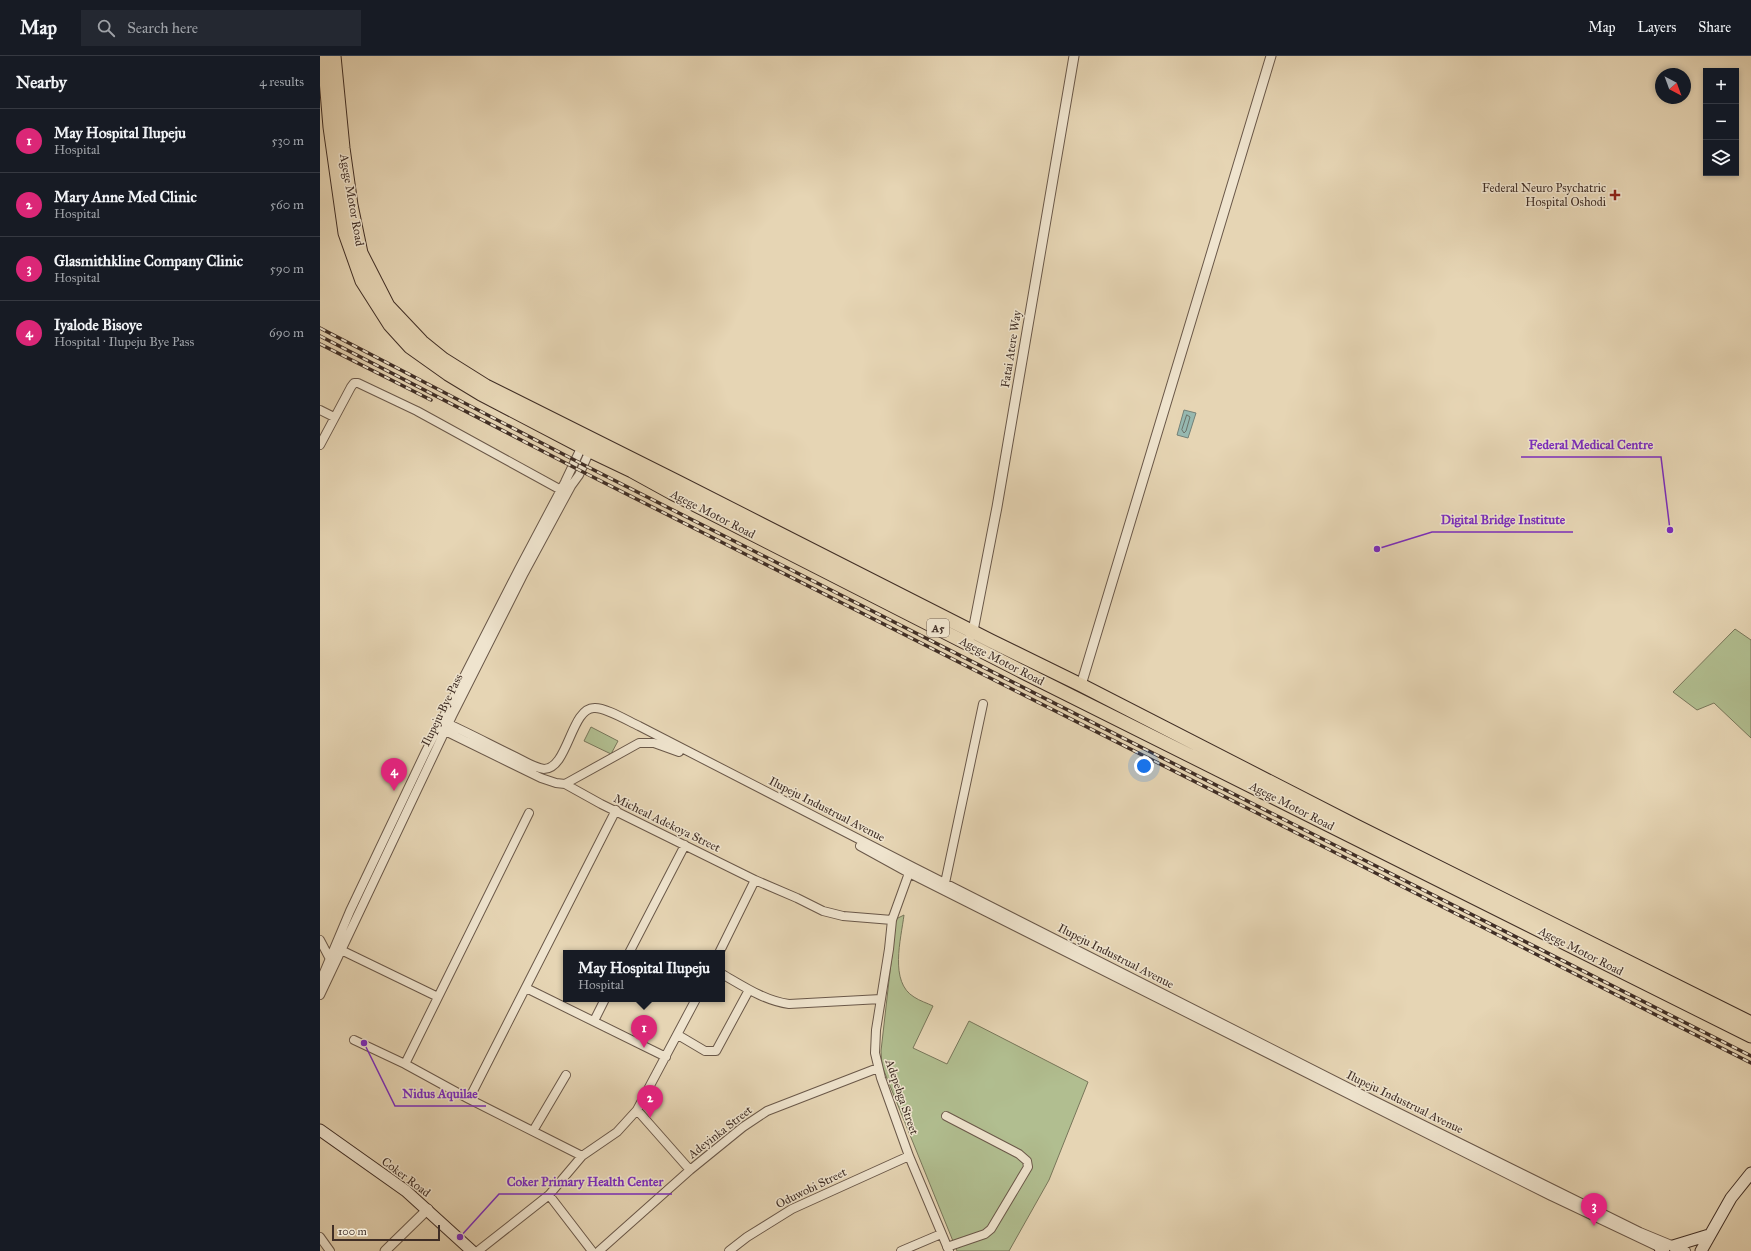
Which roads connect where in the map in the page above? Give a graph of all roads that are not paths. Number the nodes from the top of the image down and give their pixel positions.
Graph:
1 (324, 56) edge
2 (334, 56) edge
3 (1074, 56) edge
4 (1271, 56) edge
5 (320, 410) edge
6 (334, 417) junction
7 (588, 443) junction
8 (320, 445) edge
9 (561, 490) junction
10 (973, 631) junction
11 (966, 643) junction
12 (1081, 685) junction
13 (983, 704) dead end
14 (444, 726) junction
15 (564, 784) junction
16 (616, 810) junction
17 (529, 813) dead end
18 (685, 845) junction
19 (909, 873) junction
20 (755, 880) junction
21 (945, 882) junction
22 (892, 920) junction
23 (320, 940) edge
24 (341, 950) junction
25 (631, 950) edge
26 (720, 950) edge
27 (332, 962) junction
28 (725, 976) edge
29 (320, 982) edge
30 (526, 988) junction
31 (749, 990) junction
32 (1671, 990) junction
33 (320, 995) edge
34 (438, 997) junction
35 (881, 999) junction
36 (604, 1002) edge
37 (694, 1002) edge
38 (594, 1021) junction
39 (1751, 1023) edge
40 (678, 1035) junction
41 (1751, 1036) edge
42 (354, 1040) dead end
43 (666, 1057) junction
44 (405, 1064) junction
45 (878, 1068) junction
46 (566, 1075) dead end
47 (469, 1099) junction
48 (637, 1110) junction
49 (946, 1116) dead end
50 (320, 1130) edge
51 (533, 1131) junction
52 (582, 1156) junction
53 (909, 1156) junction
54 (690, 1170) junction
55 (1751, 1173) edge
56 (549, 1194) junction
57 (428, 1209) junction
58 (942, 1234) junction
59 (1710, 1236) junction
60 (320, 1237) edge
61 (948, 1249) edge
62 (1665, 1249) edge
63 (330, 1251) edge
64 (385, 1251) edge
65 (472, 1251) edge
66 (478, 1251) edge
67 (592, 1251) edge
68 (599, 1251) edge
69 (729, 1251) edge
70 (901, 1251) edge
71 (1686, 1251) edge
72 (1700, 1251) edge

1 - 7 highway, Agege Motor Road / A5
2 - 7 highway, Agege Motor Road / A5
3 - 10 street, Fatai Atere Way
4 - 12 street
5 - 6 street
6 - 8 street
6 - 9 street
7 - 9 street, Ilupeju Bye Pass
7 - 10 highway, Agege Motor Road / A5
7 - 11 highway, Agege Motor Road / A5
7 - 14 street, Ilupeju Bye Pass
9 - 14 street, Ilupeju Bye Pass
10 - 11 street, Fatai Atere Way
10 - 12 highway, Agege Motor Road / A5
11 - 32 highway, Agege Motor Road / A5
12 - 32 highway, Agege Motor Road / A5
13 - 21 street
14 - 15 street, Micheal Adekoya Street
14 - 21 street, Ilupeju Industrual Avenue
14 - 24 street, Ilupeju Bye Pass
14 - 27 street, Ilupeju Bye Pass
15 - 16 street, Micheal Adekoya Street
15 - 19 street, Ilupeju Industrual Avenue
16 - 18 street, Micheal Adekoya Street
16 - 30 street
17 - 34 street
18 - 20 street, Micheal Adekoya Street
18 - 25 street
19 - 22 street, Adepebga Street
19 - 62 street, Ilupeju Industrual Avenue
20 - 22 street, Micheal Adekoya Street
20 - 26 street
21 - 62 street, Ilupeju Industrual Avenue
22 - 35 street, Adepebga Street
23 - 27 street
24 - 27 street, Ilupeju Bye Pass
24 - 34 street
27 - 29 street, Ilupeju Bye Pass
27 - 33 street, Ilupeju Bye Pass
28 - 31 street
30 - 38 street
30 - 47 street
31 - 35 street
31 - 40 street
32 - 39 highway, Agege Motor Road / A5
32 - 41 highway, Agege Motor Road / A5
34 - 44 street
35 - 45 street, Adepebga Street
36 - 38 street
37 - 40 street
38 - 43 street
40 - 43 street
42 - 44 street
43 - 48 street
44 - 47 street
45 - 53 street, Adepebga Street
45 - 54 street, Adeyinka Street
46 - 51 street
47 - 51 street
48 - 52 street
48 - 54 street
49 - 61 street
50 - 57 main road, Coker Road
51 - 52 street
52 - 56 street
53 - 58 street, Adepebga Street
53 - 69 street, Oduwobi Street
54 - 68 street, Adeyinka Street
55 - 59 main road
56 - 66 street
56 - 67 street
57 - 64 street
57 - 65 main road, Coker Road
58 - 61 street, Adepebga Street
58 - 70 street
59 - 62 main road
59 - 72 main road
60 - 63 street
62 - 71 street, Ilupeju Industrual Avenue

